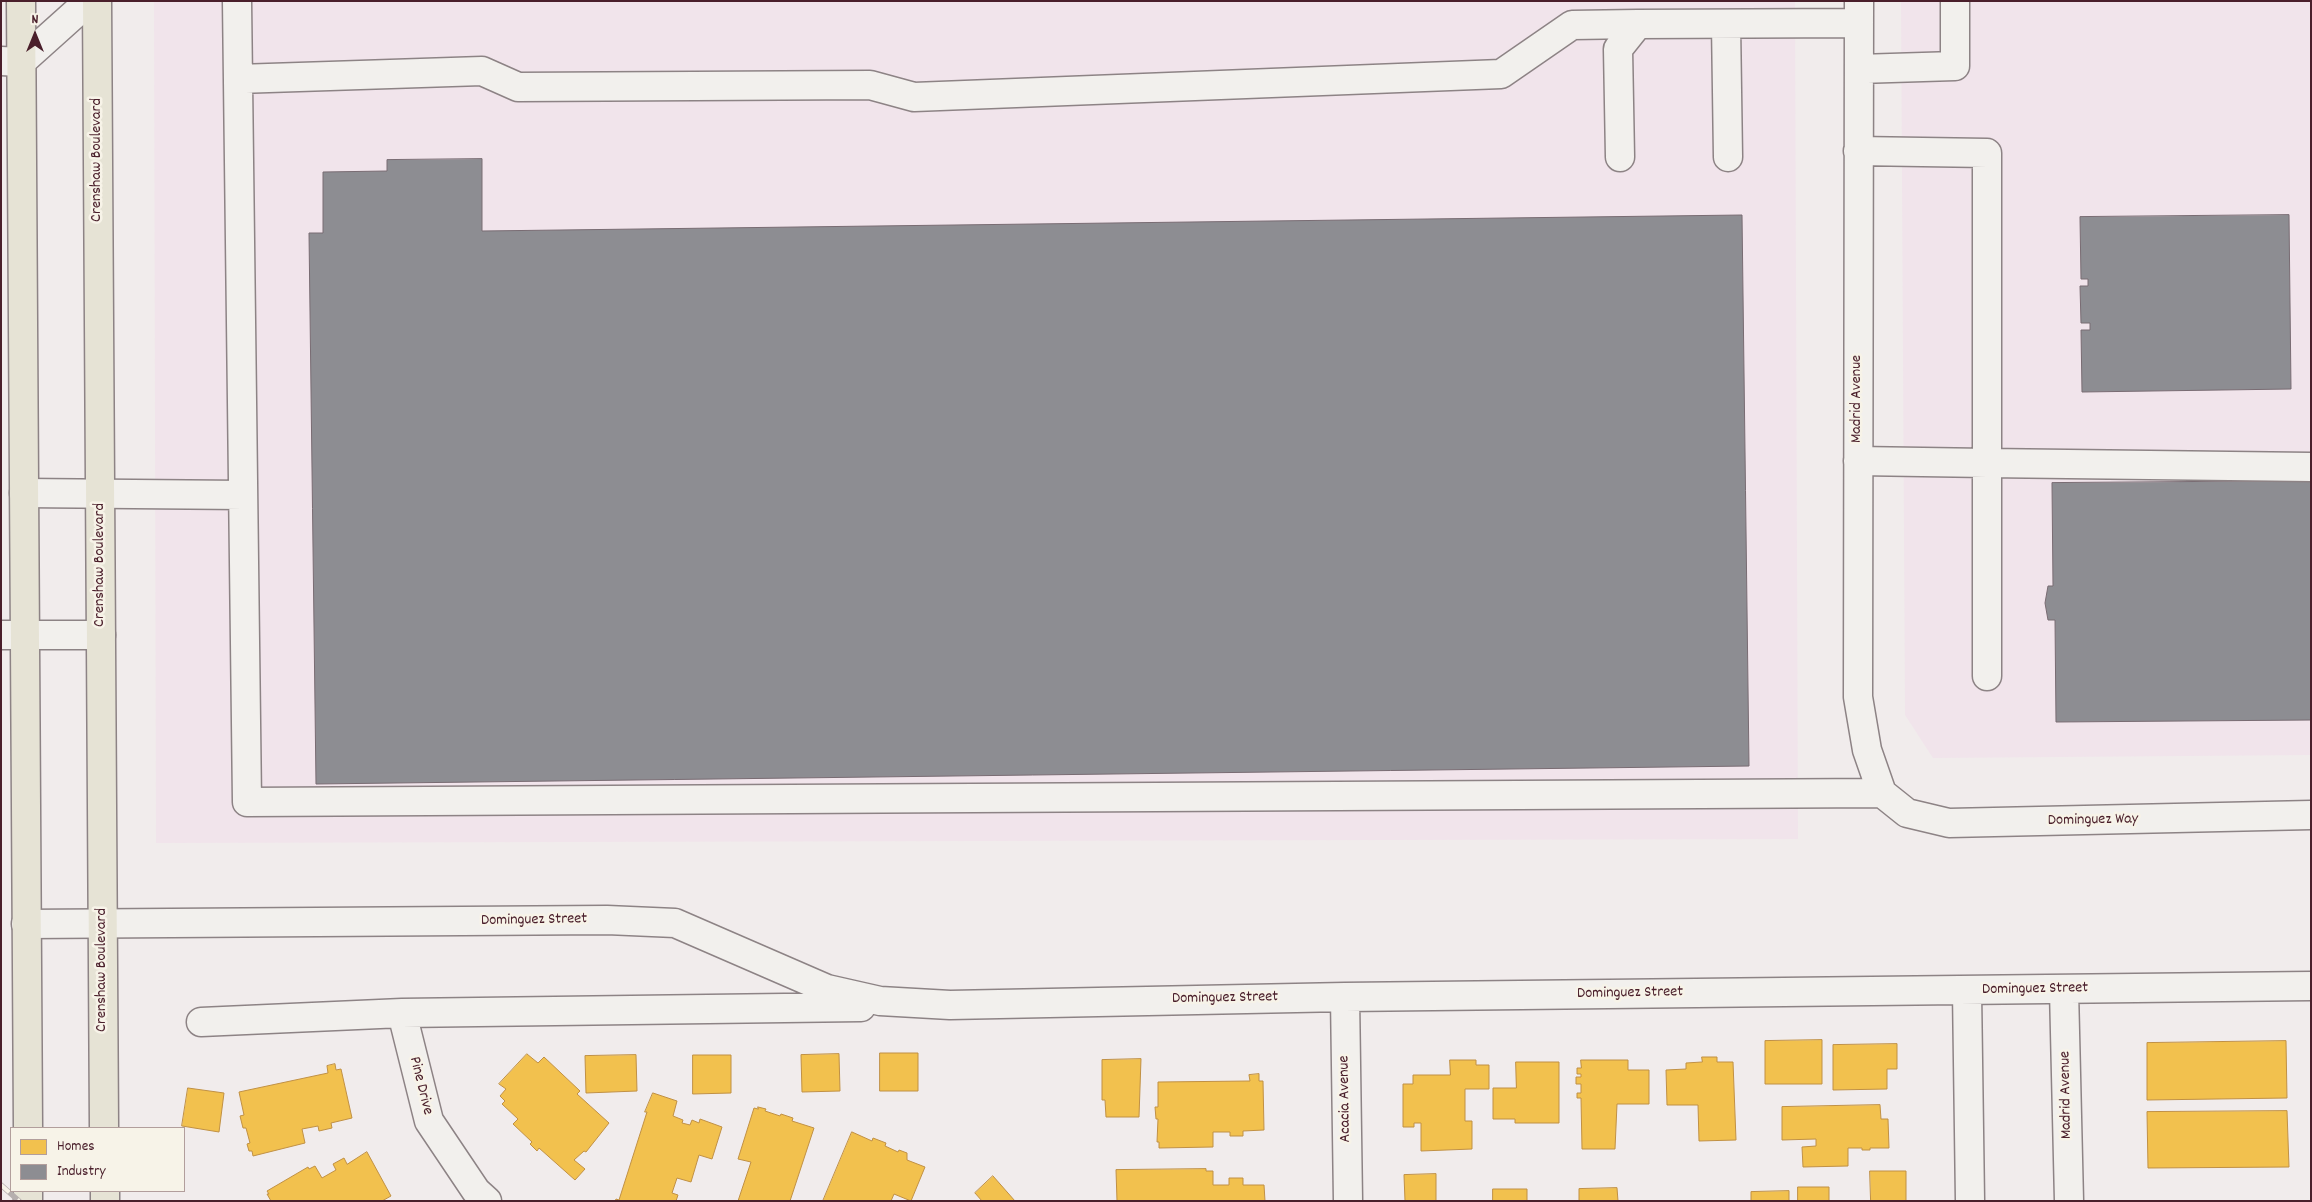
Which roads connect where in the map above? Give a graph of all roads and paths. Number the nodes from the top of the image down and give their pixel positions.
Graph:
1 (21, 1) edge
2 (89, 1) edge
3 (97, 1) edge
4 (237, 1) edge
5 (1955, 1) edge
6 (1859, 12) edge
7 (1638, 24) junction
8 (1726, 24) junction
9 (11, 62) edge
10 (1859, 69) junction
11 (238, 79) junction
12 (1858, 151) junction
13 (1620, 157) dead end
14 (1728, 157) dead end
15 (1858, 462) junction
16 (1987, 463) junction
17 (2311, 467) edge
18 (24, 493) junction
19 (100, 494) junction
20 (243, 495) junction
21 (13, 635) edge
22 (101, 635) junction
23 (1987, 676) dead end
24 (1882, 793) junction
25 (2311, 815) edge
26 (26, 924) junction
27 (102, 924) junction
28 (2311, 986) edge
29 (2064, 990) junction
30 (1967, 991) junction
31 (1344, 997) junction
32 (950, 1005) junction
33 (402, 1013) junction
34 (202, 1022) dead end
35 (28, 1127) edge
36 (104, 1127) edge
37 (487, 1201) edge
38 (1348, 1201) edge
39 (1970, 1201) edge
40 (2069, 1201) edge

1 - 9 main road
2 - 9 street
3 - 19 main road, Crenshaw Boulevard
4 - 11 street
5 - 10 street
6 - 8 street
6 - 10 street, Madrid Avenue
7 - 8 street
7 - 11 street
7 - 13 street
8 - 14 street
9 - 18 main road
10 - 12 street, Madrid Avenue
11 - 20 street
12 - 15 street, Madrid Avenue
12 - 16 street
15 - 16 street
15 - 24 street, Madrid Avenue
16 - 17 street
16 - 23 street
18 - 19 street
18 - 21 main road
19 - 20 street
19 - 22 main road, Crenshaw Boulevard
20 - 24 street
21 - 22 street
21 - 26 main road
22 - 27 main road, Crenshaw Boulevard
24 - 25 street, Dominguez Way
26 - 27 street, Dominguez Street
26 - 35 main road
27 - 32 street, Dominguez Street
27 - 36 main road, Crenshaw Boulevard
28 - 29 street, Dominguez Street
29 - 30 street, Dominguez Street
29 - 40 street, Madrid Avenue
30 - 31 street, Dominguez Street
30 - 39 street
31 - 32 street, Dominguez Street
31 - 38 street, Acacia Avenue
32 - 33 street, Dominguez Street
33 - 34 street, Dominguez Street
33 - 37 street, Pine Drive

